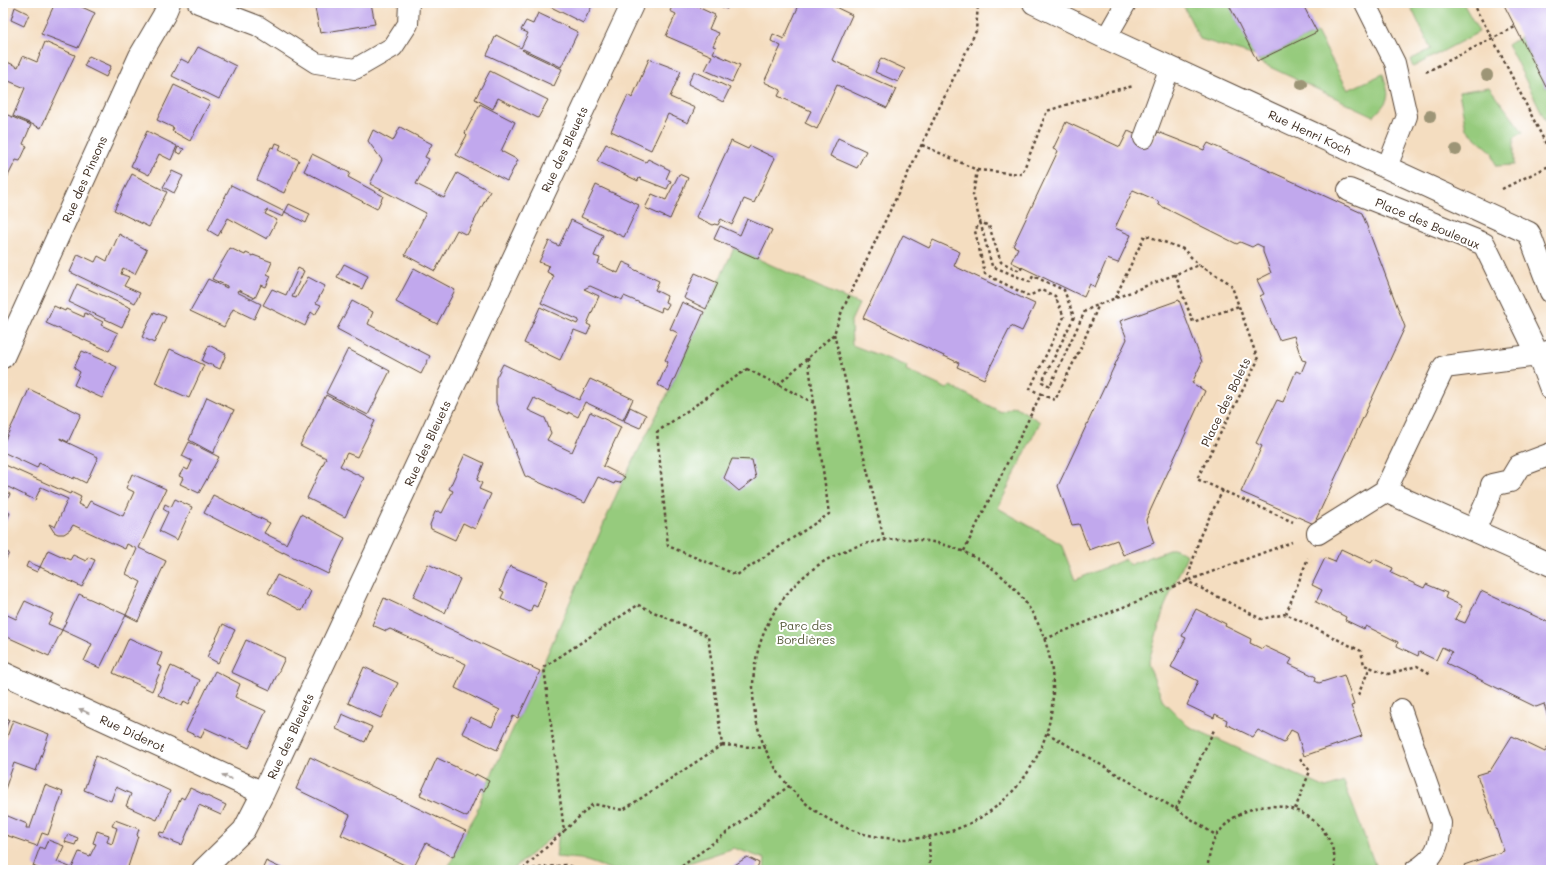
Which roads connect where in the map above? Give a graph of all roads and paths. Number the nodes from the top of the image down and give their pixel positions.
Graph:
1 (198, 3) edge
2 (409, 3) edge
3 (633, 3) edge
4 (1034, 3) edge
5 (1126, 3) edge
6 (1365, 3) edge
7 (1472, 3) edge
8 (166, 4) edge
9 (978, 4) dead end
10 (1515, 27) dead end
11 (1106, 38) junction
12 (1493, 39) junction
13 (1170, 67) junction
14 (1139, 85) dead end
15 (1400, 85) junction
16 (1144, 138) dead end
17 (922, 145) junction
18 (1551, 154) edge
19 (1551, 165) edge
20 (1387, 167) junction
21 (977, 170) junction
22 (1502, 189) dead end
23 (1350, 190) dead end
24 (980, 222) junction
25 (1199, 265) junction
26 (1022, 267) dead end
27 (1175, 274) junction
28 (1551, 292) edge
29 (1115, 298) junction
30 (1099, 304) junction
31 (1239, 306) junction
32 (834, 334) junction
33 (1545, 353) edge
34 (3, 357) edge
35 (808, 358) junction
36 (778, 385) junction
37 (1551, 389) edge
38 (1041, 394) junction
39 (814, 403) junction
40 (1551, 454) edge
41 (1223, 490) junction
42 (1385, 491) junction
43 (1474, 530) junction
44 (1318, 533) junction
45 (884, 539) junction
46 (964, 551) junction
47 (1551, 565) edge
48 (1187, 581) junction
49 (1286, 614) junction
50 (1045, 639) junction
51 (1370, 667) junction
52 (3, 673) edge
53 (1432, 674) dead end
54 (1358, 695) dead end
55 (1401, 708) dead end
56 (1215, 728) dead end
57 (1047, 733) junction
58 (722, 745) junction
59 (766, 748) junction
60 (1299, 757) dead end
61 (789, 786) junction
62 (263, 793) junction
63 (1176, 809) junction
64 (1295, 809) junction
65 (564, 831) junction
66 (1217, 836) junction
67 (929, 837) junction
68 (203, 870) edge
69 (522, 870) edge
70 (583, 870) edge
71 (677, 870) edge
72 (930, 870) edge
73 (1207, 870) edge
74 (1335, 870) edge
75 (1415, 870) edge

1 - 2 lane
3 - 62 street, Rue des Bleuets
4 - 11 street, Rue Henri Koch
5 - 11 lane
6 - 15 lane
7 - 12 path
8 - 34 street, Rue des Pinsons
9 - 17 path
10 - 12 path
11 - 13 street, Rue Henri Koch
12 - 15 path
12 - 18 path
13 - 16 lane
13 - 20 street, Rue Henri Koch
14 - 21 path
15 - 20 lane
17 - 21 path
17 - 32 path
19 - 22 path
20 - 28 street, Rue Henri Koch
21 - 24 path
23 - 33 street, Place des Bouleaux
24 - 26 path
24 - 30 path
24 - 38 path
25 - 27 path
25 - 29 path, Place des Bolets
25 - 31 path, Place des Bolets
27 - 29 path
27 - 31 path
29 - 30 path
30 - 38 path
31 - 41 path, Place des Bolets
32 - 35 path
32 - 45 path
33 - 37 street, Place des Bouleaux
33 - 42 street
35 - 36 path
35 - 39 path
36 - 39 path
36 - 39 path
38 - 46 path
40 - 43 street
41 - 44 path, Place des Bolets
41 - 48 path
42 - 43 street
42 - 44 street
43 - 47 street
44 - 48 path
44 - 49 path
45 - 46 path
45 - 59 path
46 - 50 path
48 - 49 path
48 - 50 path
49 - 51 path
50 - 57 path
51 - 53 path
51 - 54 path
62 -> 52 street, Rue Diderot
55 - 75 lane
56 - 63 path
57 - 63 path
57 - 67 path
58 - 59 path
58 - 65 path
58 - 65 path
59 - 61 path
60 - 64 path
61 - 67 path
61 - 71 path
62 - 68 street, Rue des Bleuets
63 - 66 path
64 - 66 path
64 - 74 path
65 - 69 path
66 - 73 path
67 - 72 path
69 - 70 path

